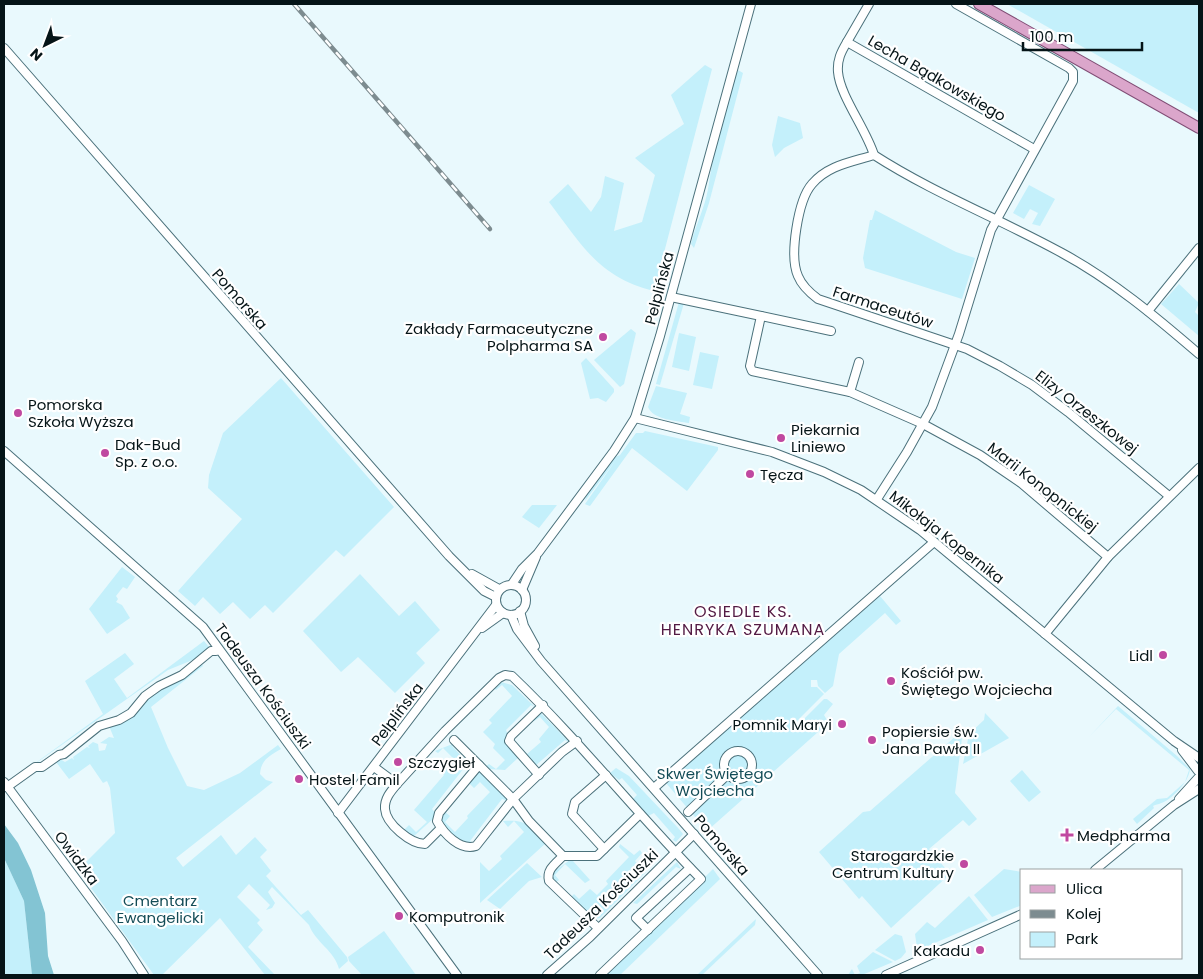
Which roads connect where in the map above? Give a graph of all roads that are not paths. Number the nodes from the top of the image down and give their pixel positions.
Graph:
1 (751, 4) edge
2 (869, 4) edge
3 (956, 4) edge
4 (979, 4) edge
5 (847, 42) junction
6 (4, 48) edge
7 (1199, 128) edge
8 (1034, 149) junction
9 (874, 155) junction
10 (996, 219) junction
11 (1199, 248) edge
12 (671, 297) junction
13 (1148, 311) junction
14 (761, 316) junction
15 (831, 331) dead end
16 (955, 345) junction
17 (1199, 354) edge
18 (859, 362) dead end
19 (850, 392) junction
20 (635, 418) junction
21 (923, 424) junction
22 (4, 451) edge
23 (1199, 468) edge
24 (1169, 496) junction
25 (877, 499) junction
26 (934, 542) junction
27 (538, 553) junction
28 (1108, 557) junction
29 (458, 566) junction
30 (512, 584) junction
31 (500, 589) junction
32 (522, 590) junction
33 (496, 601) junction
34 (520, 612) junction
35 (507, 614) junction
36 (478, 630) junction
37 (1045, 634) junction
38 (216, 651) dead end
39 (545, 665) junction
40 (543, 705) junction
41 (454, 740) dead end
42 (1174, 740) junction
43 (576, 741) junction
44 (1199, 758) edge
45 (479, 765) junction
46 (374, 767) junction
47 (728, 774) dead end
48 (1199, 774) edge
49 (539, 775) junction
50 (606, 775) junction
51 (6, 784) edge
52 (397, 784) junction
53 (654, 788) junction
54 (1199, 789) edge
55 (513, 799) junction
56 (1174, 805) junction
57 (688, 812) dead end
58 (338, 813) junction
59 (640, 814) junction
60 (441, 828) junction
61 (694, 834) junction
62 (604, 849) junction
63 (674, 852) junction
64 (563, 856) junction
65 (690, 868) junction
66 (1096, 869) edge
67 (1020, 915) edge
68 (598, 928) junction
69 (648, 930) junction
70 (144, 975) edge
71 (457, 975) edge
72 (547, 975) edge
73 (600, 975) edge
74 (818, 975) edge
75 (886, 975) edge

1 - 12 street, Pelplińska
2 - 5 street
3 - 8 street
4 - 7 main road
5 - 8 street, Lecha Bądkowskiego
5 - 9 street, Lecha Bądkowskiego
6 - 29 street, Pomorska
8 - 10 street
9 - 10 street
9 - 16 street, Farmaceutów
10 - 13 street
10 - 16 street
11 - 13 street
12 - 14 street
12 - 20 street, Pelplińska
13 - 17 street
14 - 15 street
14 - 19 street, Marii Konopnickiej
16 - 21 street
16 - 24 street, Elizy Orzeszkowej
18 - 19 street
19 - 21 street, Marii Konopnickiej
20 - 25 street, Mikołaja Kopernika
20 - 27 street, Pelplińska
21 - 25 street
21 - 28 street, Marii Konopnickiej
22 - 58 street, Tadeusza Kościuszki
23 - 24 street
24 - 28 street
25 - 26 street, Mikołaja Kopernika
26 - 37 street, Mikołaja Kopernika
26 - 53 street
27 - 30 street, Pelplińska
27 - 32 street, Pelplińska
28 - 37 street
29 - 31 street, Pomorska
29 - 33 street, Pomorska
30 - 31 street
30 - 32 street
31 - 33 street
32 - 34 street
33 - 35 street
33 - 36 street, Pelplińska
34 - 35 street
34 - 39 street, Pomorska
35 - 36 street, Pelplińska
35 - 39 street, Pomorska
36 - 46 street, Pelplińska
37 - 42 street, Mikołaja Kopernika
38 - 51 street
39 - 53 street, Pomorska
40 - 43 street
40 - 49 street
40 - 52 street
41 - 45 street
42 - 44 street, Mikołaja Kopernika
42 - 48 street, Mikołaja Kopernika
43 - 49 street
43 - 50 street
45 - 55 street
45 - 60 street
46 - 52 street
46 - 58 street, Pelplińska
47 - 57 street
48 - 56 street
49 - 55 street
50 - 59 street
50 - 62 street
51 - 70 street, Owidzka
52 - 60 street
53 - 61 street, Pomorska
54 - 56 street
55 - 60 street
55 - 64 street
56 - 66 street
58 - 71 street, Tadeusza Kościuszki
59 - 62 street
59 - 63 street
61 - 63 street, Tadeusza Kościuszki
61 - 74 street, Pomorska
62 - 64 street
63 - 65 street, Tadeusza Kościuszki
63 - 68 street, Tadeusza Kościuszki
64 - 68 street
65 - 69 street
65 - 69 street
67 - 75 street
68 - 72 street, Tadeusza Kościuszki
69 - 73 street

